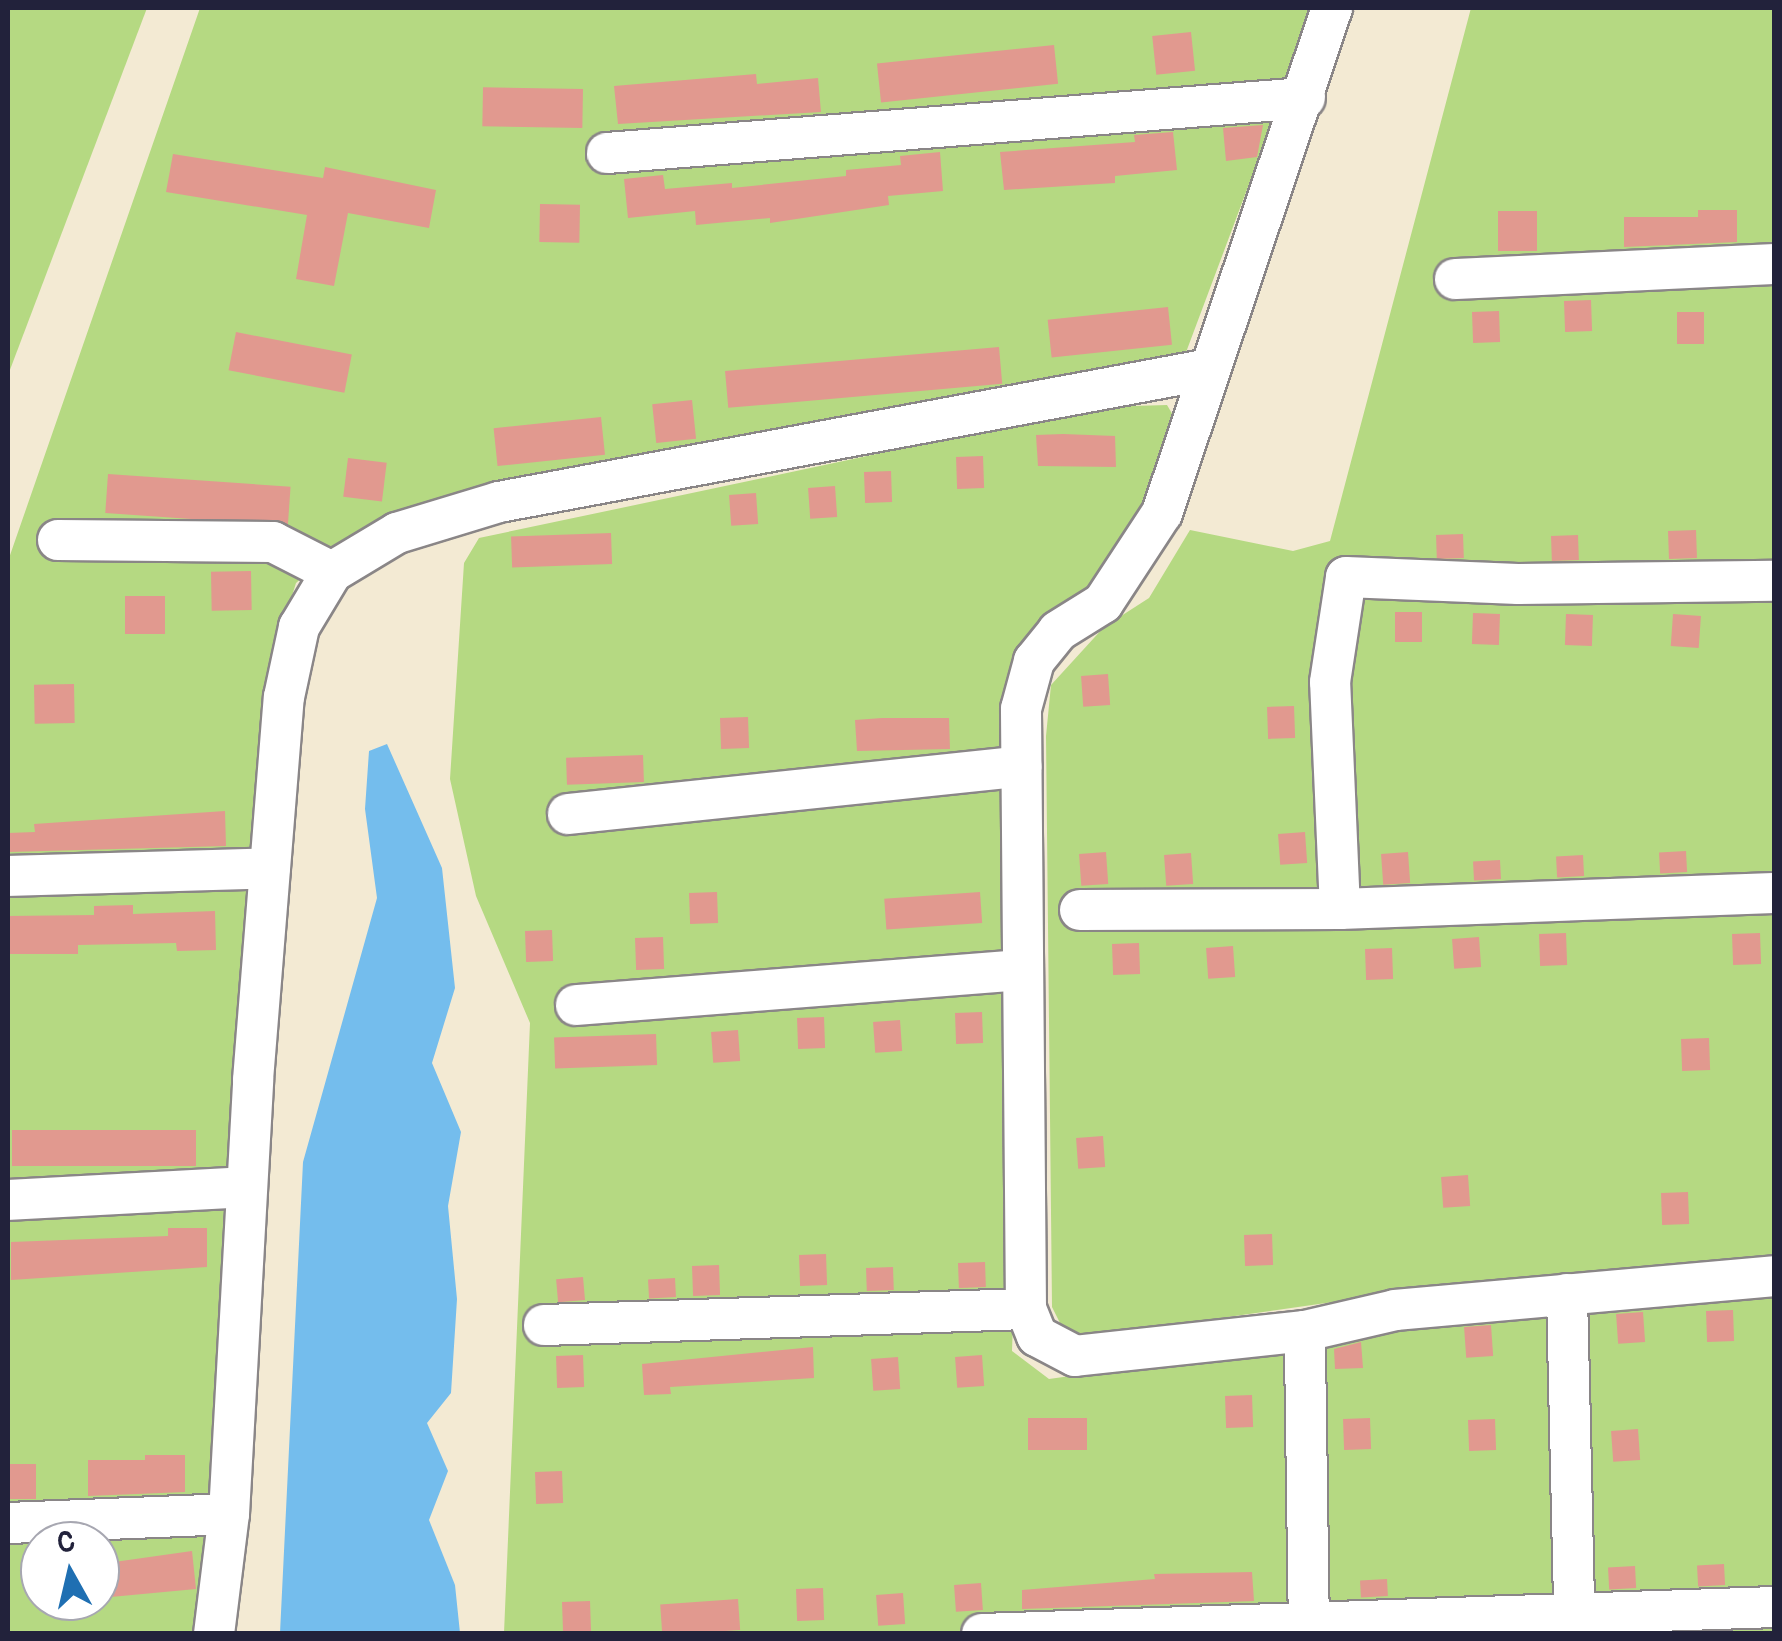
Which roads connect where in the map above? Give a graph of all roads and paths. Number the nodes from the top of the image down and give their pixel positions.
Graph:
1 (1332, 8) edge
2 (1305, 98) junction
3 (607, 154) dead end
4 (1774, 264) edge
5 (1455, 279) dead end
6 (1210, 369) junction
7 (58, 540) dead end
8 (332, 572) junction
9 (1774, 581) edge
10 (1021, 766) junction
11 (568, 814) dead end
12 (270, 868) junction
13 (8, 876) edge
14 (1774, 894) edge
15 (1340, 909) junction
16 (1080, 910) dead end
17 (1021, 970) junction
18 (576, 1005) dead end
19 (247, 1187) junction
20 (8, 1200) edge
21 (1774, 1276) edge
22 (1568, 1294) junction
23 (1026, 1309) junction
24 (544, 1325) dead end
25 (1304, 1330) junction
26 (229, 1514) junction
27 (8, 1522) edge
28 (1774, 1607) edge
29 (1574, 1624) edge
30 (1309, 1628) edge
31 (214, 1634) edge
32 (982, 1634) edge

1 - 2 street
2 - 3 street
2 - 6 street
4 - 5 street
6 - 8 street
6 - 10 street
7 - 8 street
8 - 12 street
9 - 15 street
10 - 11 street
10 - 17 street
12 - 13 street
12 - 19 street
14 - 15 street
15 - 16 street
17 - 18 street
17 - 23 street
19 - 20 street
19 - 26 street
21 - 22 street
22 - 25 street
22 - 29 street
23 - 24 street
23 - 25 street
25 - 30 street
26 - 27 street
26 - 31 street
28 - 29 street
29 - 30 street
30 - 32 street

